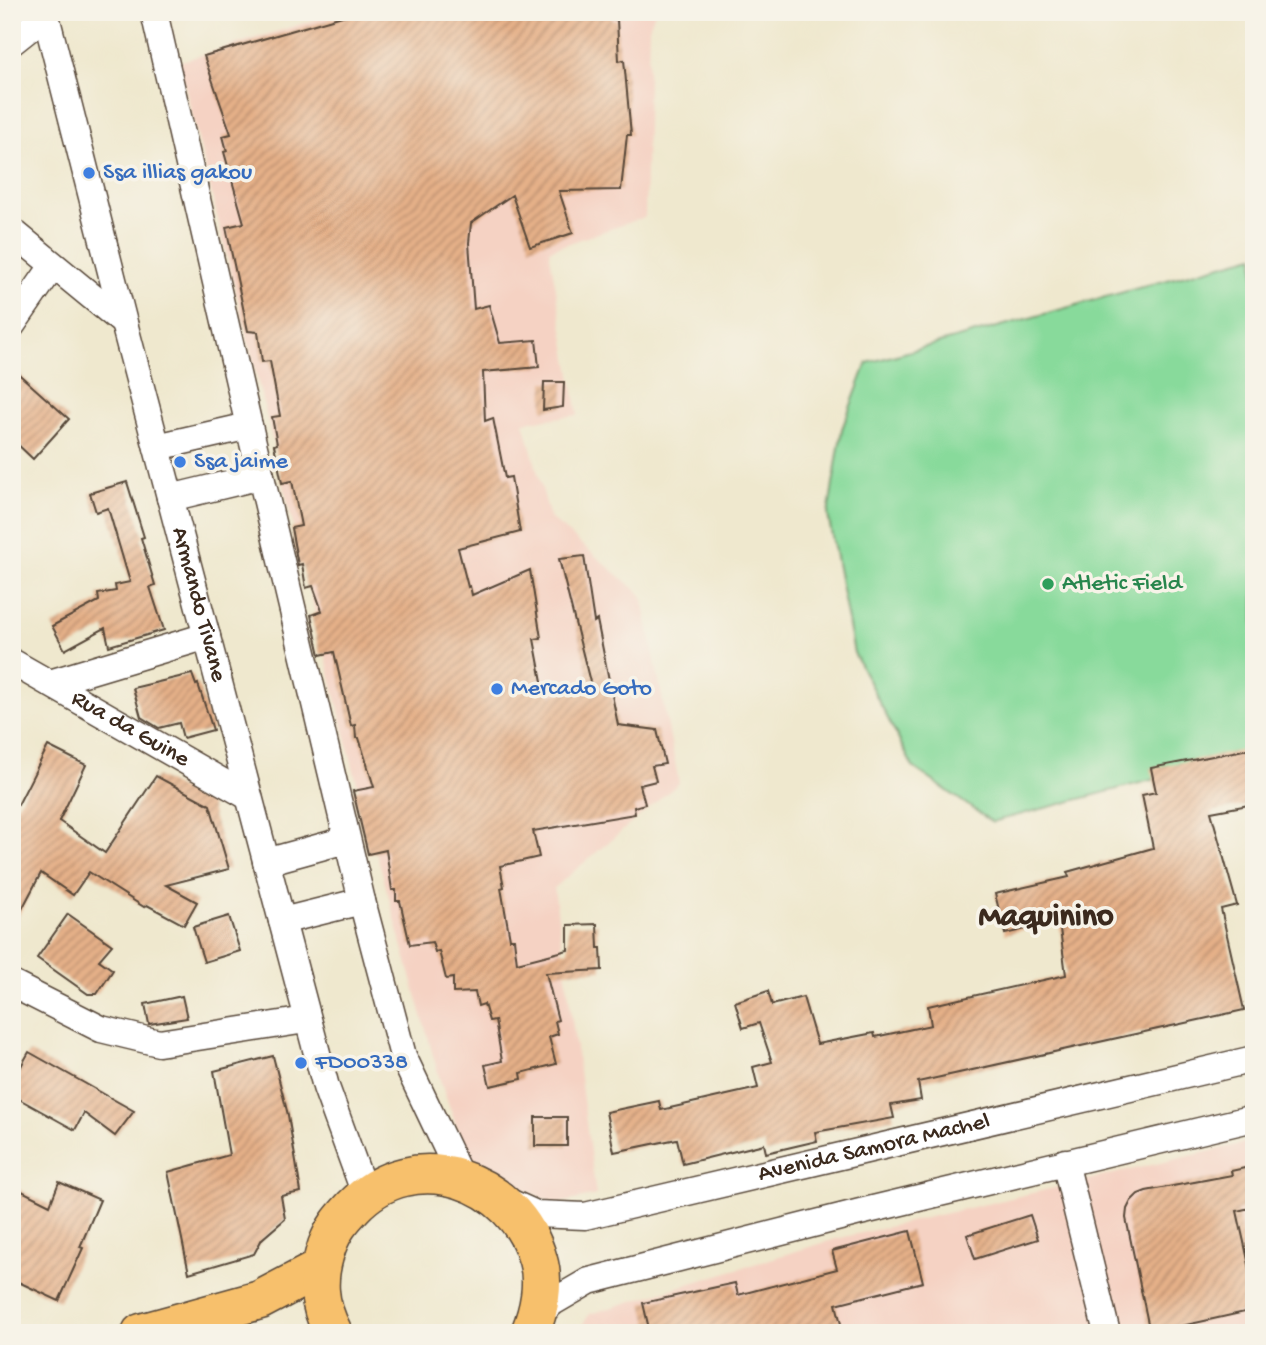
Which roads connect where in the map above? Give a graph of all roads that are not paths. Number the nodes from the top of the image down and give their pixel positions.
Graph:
1 (153, 12) edge
2 (45, 14) edge
3 (12, 42) edge
4 (12, 231) edge
5 (53, 266) junction
6 (124, 323) junction
7 (12, 326) edge
8 (249, 426) junction
9 (157, 447) junction
10 (261, 476) junction
11 (170, 498) junction
12 (207, 636) junction
13 (12, 662) edge
14 (50, 683) junction
15 (249, 797) junction
16 (346, 840) junction
17 (266, 862) junction
18 (362, 901) junction
19 (282, 921) junction
20 (12, 984) edge
21 (306, 1020) junction
22 (1254, 1059) edge
23 (1254, 1118) edge
24 (1065, 1162) junction
25 (461, 1178) junction
26 (365, 1194) junction
27 (497, 1196) junction
28 (319, 1269) junction
29 (533, 1324) edge
30 (141, 1333) edge
31 (333, 1333) edge
32 (1107, 1333) edge

1 - 8 street
2 - 3 street
2 - 6 street, Armando Tivane
4 - 5 street
5 - 6 street
5 - 7 street
6 - 9 street, Armando Tivane
8 - 9 street
8 - 10 street
9 - 11 street, Armando Tivane
10 - 11 street
10 - 16 street
11 - 12 street, Armando Tivane
12 - 14 street
12 - 15 street, Armando Tivane
13 - 14 street, Rua da Guine
14 - 15 street, Rua da Guine
15 - 17 street, Armando Tivane
16 - 17 street
16 - 18 street
17 - 19 street, Armando Tivane
18 - 19 street
18 - 25 street
19 - 21 street, Armando Tivane
20 - 21 street
21 - 26 street, Armando Tivane
22 - 27 street, Avenida Samora Machel
23 - 24 street
24 - 29 street
24 - 32 street
25 - 26 highway
25 - 27 highway
26 - 28 highway
27 - 29 highway
28 - 30 highway
28 - 31 highway

